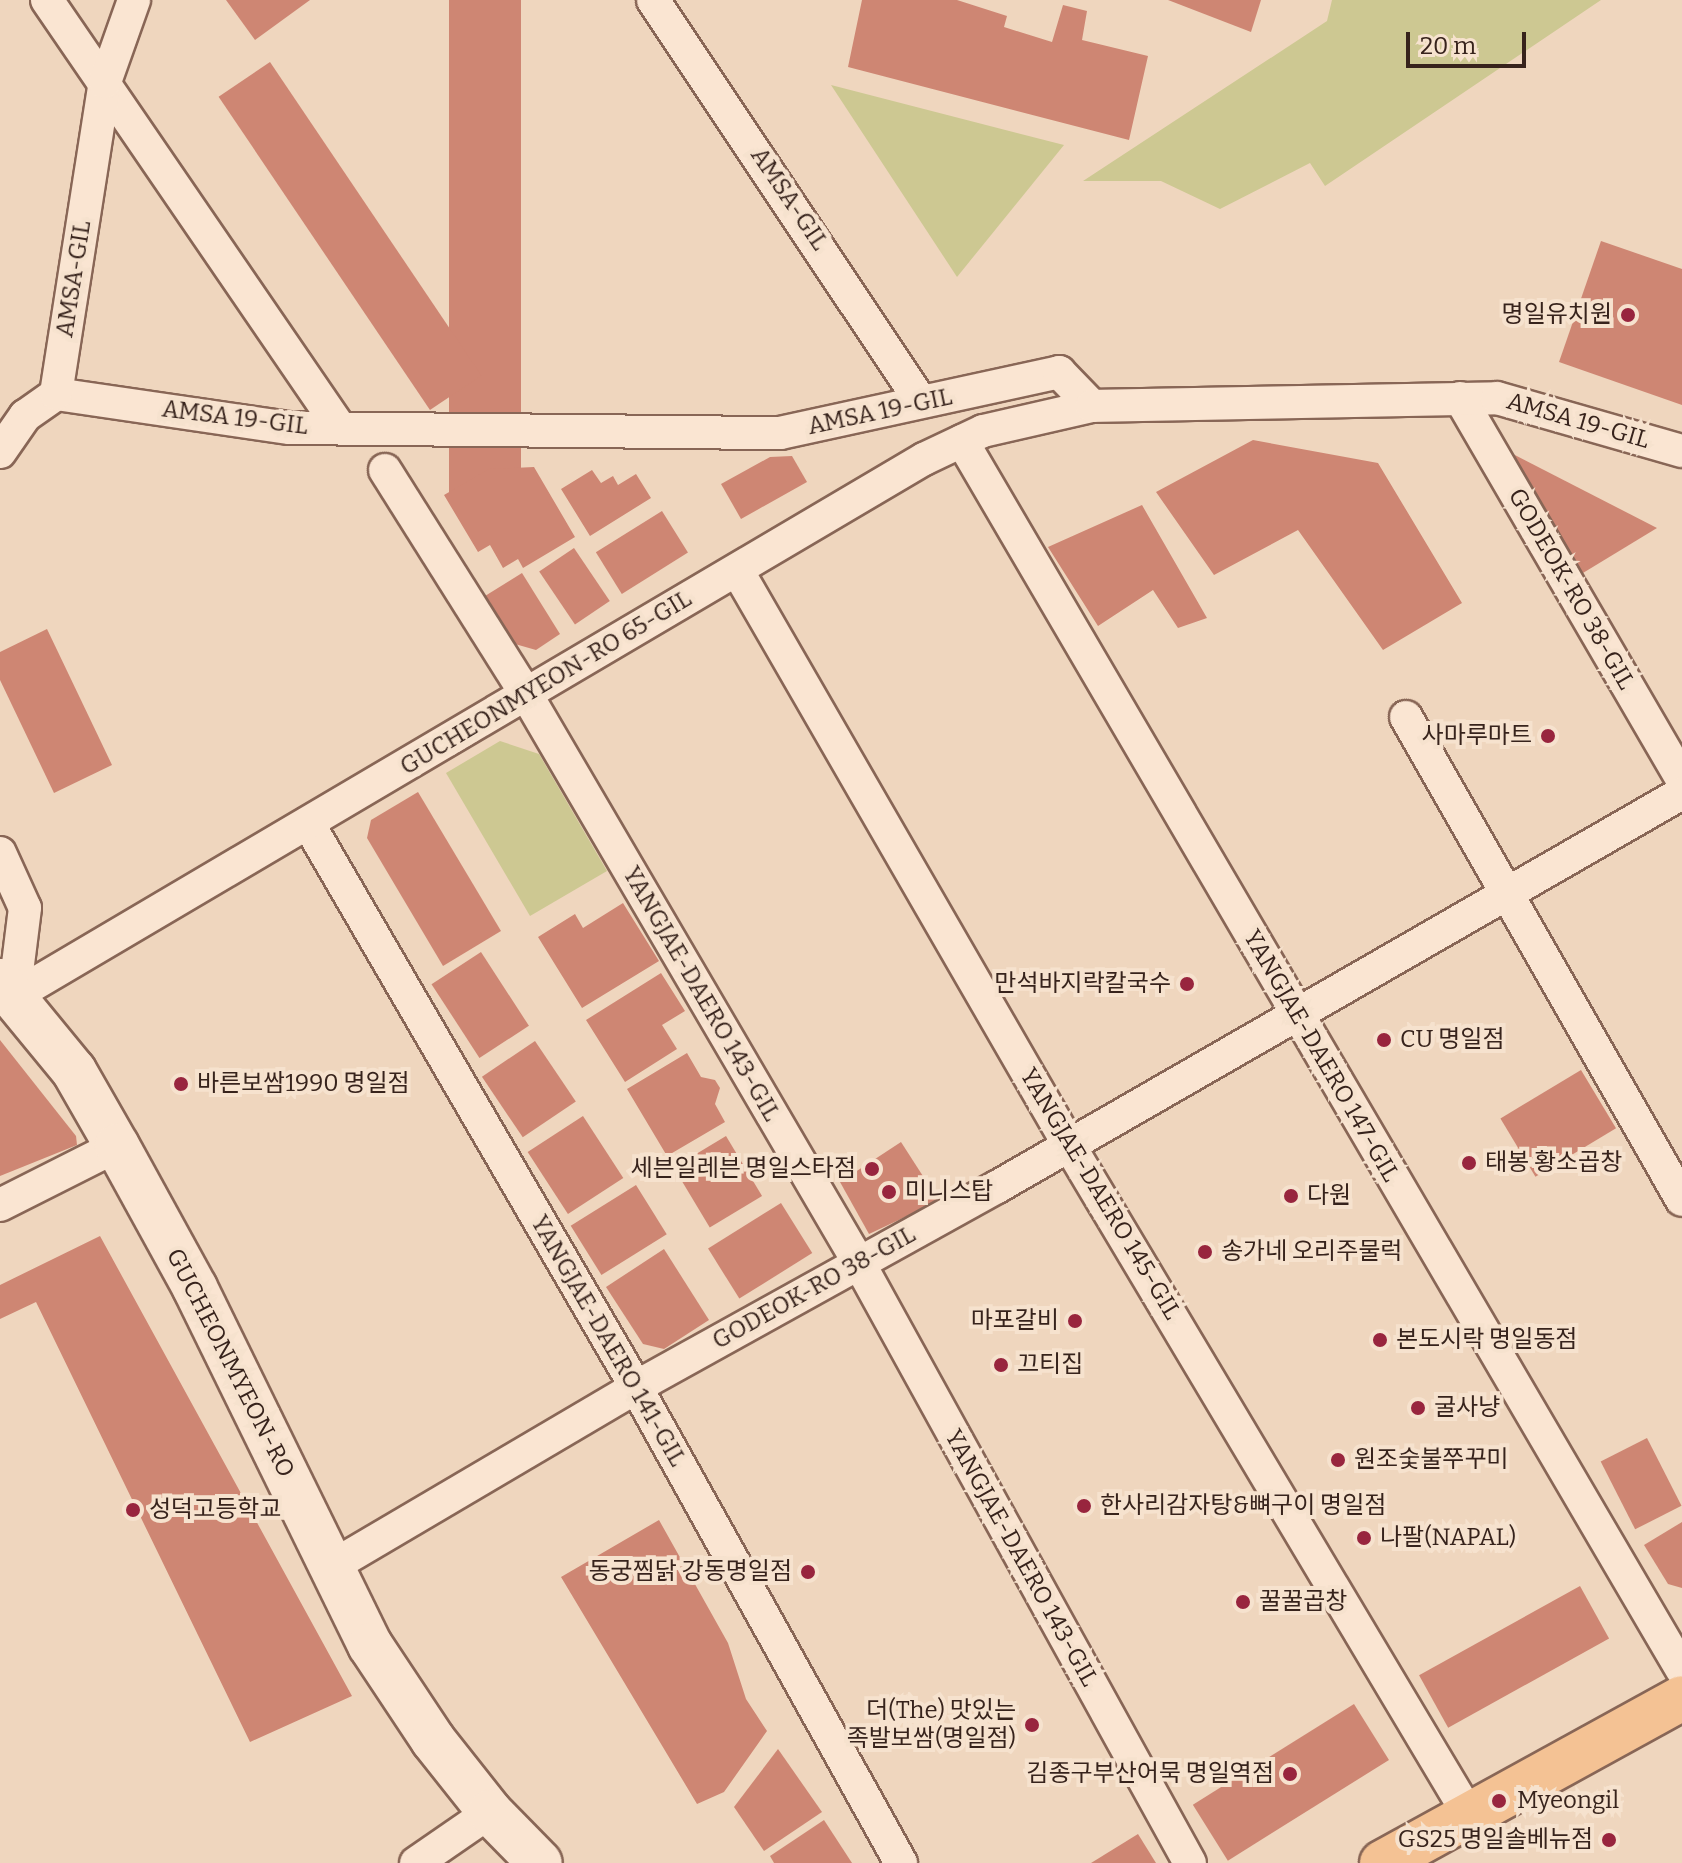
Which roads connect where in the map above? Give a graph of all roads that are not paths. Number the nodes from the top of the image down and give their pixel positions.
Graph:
1 (47, 0) edge
2 (134, 0) edge
3 (653, 0) edge
4 (105, 82) junction
5 (56, 394) junction
6 (1460, 398) junction
7 (920, 400) junction
8 (1092, 406) junction
9 (340, 428) junction
10 (962, 441) junction
11 (1682, 451) edge
12 (0, 452) edge
13 (385, 470) dead end
14 (737, 570) junction
15 (526, 694) junction
16 (1406, 717) dead end
17 (1682, 780) edge
18 (1682, 793) edge
19 (308, 823) junction
20 (0, 853) edge
21 (1507, 894) junction
22 (7, 989) edge
23 (1297, 1015) junction
24 (1069, 1145) junction
25 (117, 1146) junction
26 (1682, 1200) edge
27 (0, 1205) edge
28 (859, 1263) junction
29 (636, 1387) junction
30 (331, 1567) junction
31 (1682, 1670) edge
32 (1682, 1698) edge
33 (490, 1812) junction
34 (1469, 1815) junction
35 (416, 1863) edge
36 (540, 1863) edge
37 (901, 1863) edge
38 (1190, 1863) edge
39 (1382, 1863) edge

1 - 4 street
2 - 4 street, AMSA-GIL
3 - 7 street, AMSA-GIL
4 - 5 street, AMSA-GIL
4 - 9 street
5 - 9 street, AMSA 19-GIL
5 - 12 street
6 - 8 street, AMSA 19-GIL
6 - 11 street, AMSA 19-GIL
6 - 17 street, GODEOK-RO 38-GIL
7 - 8 street, AMSA 19-GIL
7 - 9 street, AMSA 19-GIL
8 - 10 street, GUCHEONMYEON-RO 65-GIL
10 - 14 street, GUCHEONMYEON-RO 65-GIL
10 - 23 street, YANGJAE-DAERO 147-GIL
13 - 15 street, YANGJAE-DAERO 143-GIL
14 - 15 street, GUCHEONMYEON-RO 65-GIL
14 - 24 street, YANGJAE-DAERO 145-GIL
15 - 19 street, GUCHEONMYEON-RO 65-GIL
15 - 28 street, YANGJAE-DAERO 143-GIL
16 - 21 street
18 - 21 street, GODEOK-RO 38-GIL
19 - 22 street, GUCHEONMYEON-RO 65-GIL
19 - 29 street, YANGJAE-DAERO 141-GIL
20 - 22 street
21 - 23 street, GODEOK-RO 38-GIL
21 - 26 street
22 - 25 main road, GUCHEONMYEON-RO
23 - 24 street, GODEOK-RO 38-GIL
23 - 31 street, YANGJAE-DAERO 147-GIL
24 - 28 street, GODEOK-RO 38-GIL
24 - 34 street, YANGJAE-DAERO 145-GIL
25 - 27 street
25 - 30 main road, GUCHEONMYEON-RO
28 - 29 street, GODEOK-RO 38-GIL
28 - 38 street, YANGJAE-DAERO 143-GIL
29 - 30 street, GODEOK-RO 38-GIL
29 - 37 street, YANGJAE-DAERO 141-GIL
30 - 33 main road, GUCHEONMYEON-RO
32 - 34 main road
33 - 35 street
33 - 36 main road, GUCHEONMYEON-RO
34 - 39 main road

